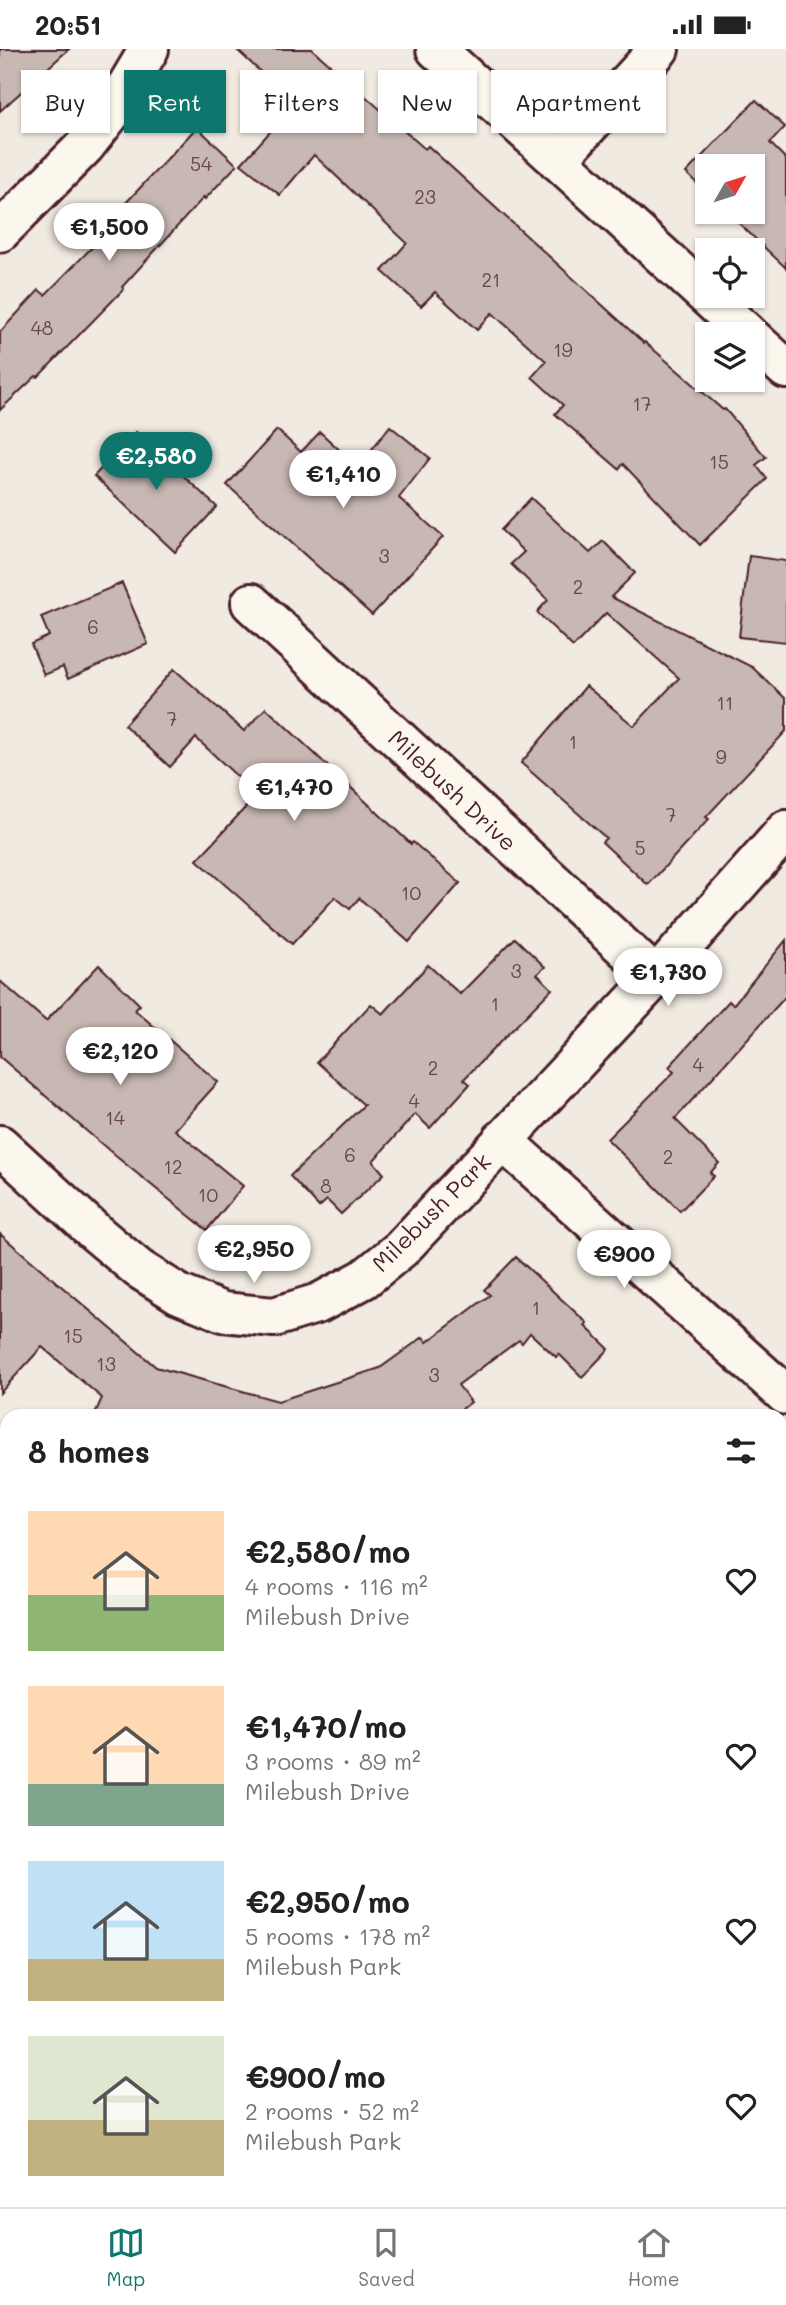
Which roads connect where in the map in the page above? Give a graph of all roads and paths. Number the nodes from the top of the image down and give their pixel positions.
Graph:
1 (149, 49) edge
2 (436, 49) edge
3 (659, 49) edge
4 (557, 160) junction
5 (0, 232) edge
6 (735, 322) edge
7 (765, 350) edge
8 (786, 369) edge
9 (251, 603) dead end
10 (786, 830) edge
11 (656, 977) junction
12 (502, 1140) junction
13 (0, 1145) edge
14 (786, 1395) edge

1 - 5 street
2 - 4 street
3 - 4 street
4 - 6 street
7 - 8 street
9 - 11 street, Milebush Drive
10 - 11 street
11 - 12 street
12 - 13 street, Milebush Park
12 - 14 street, Milebush Park

